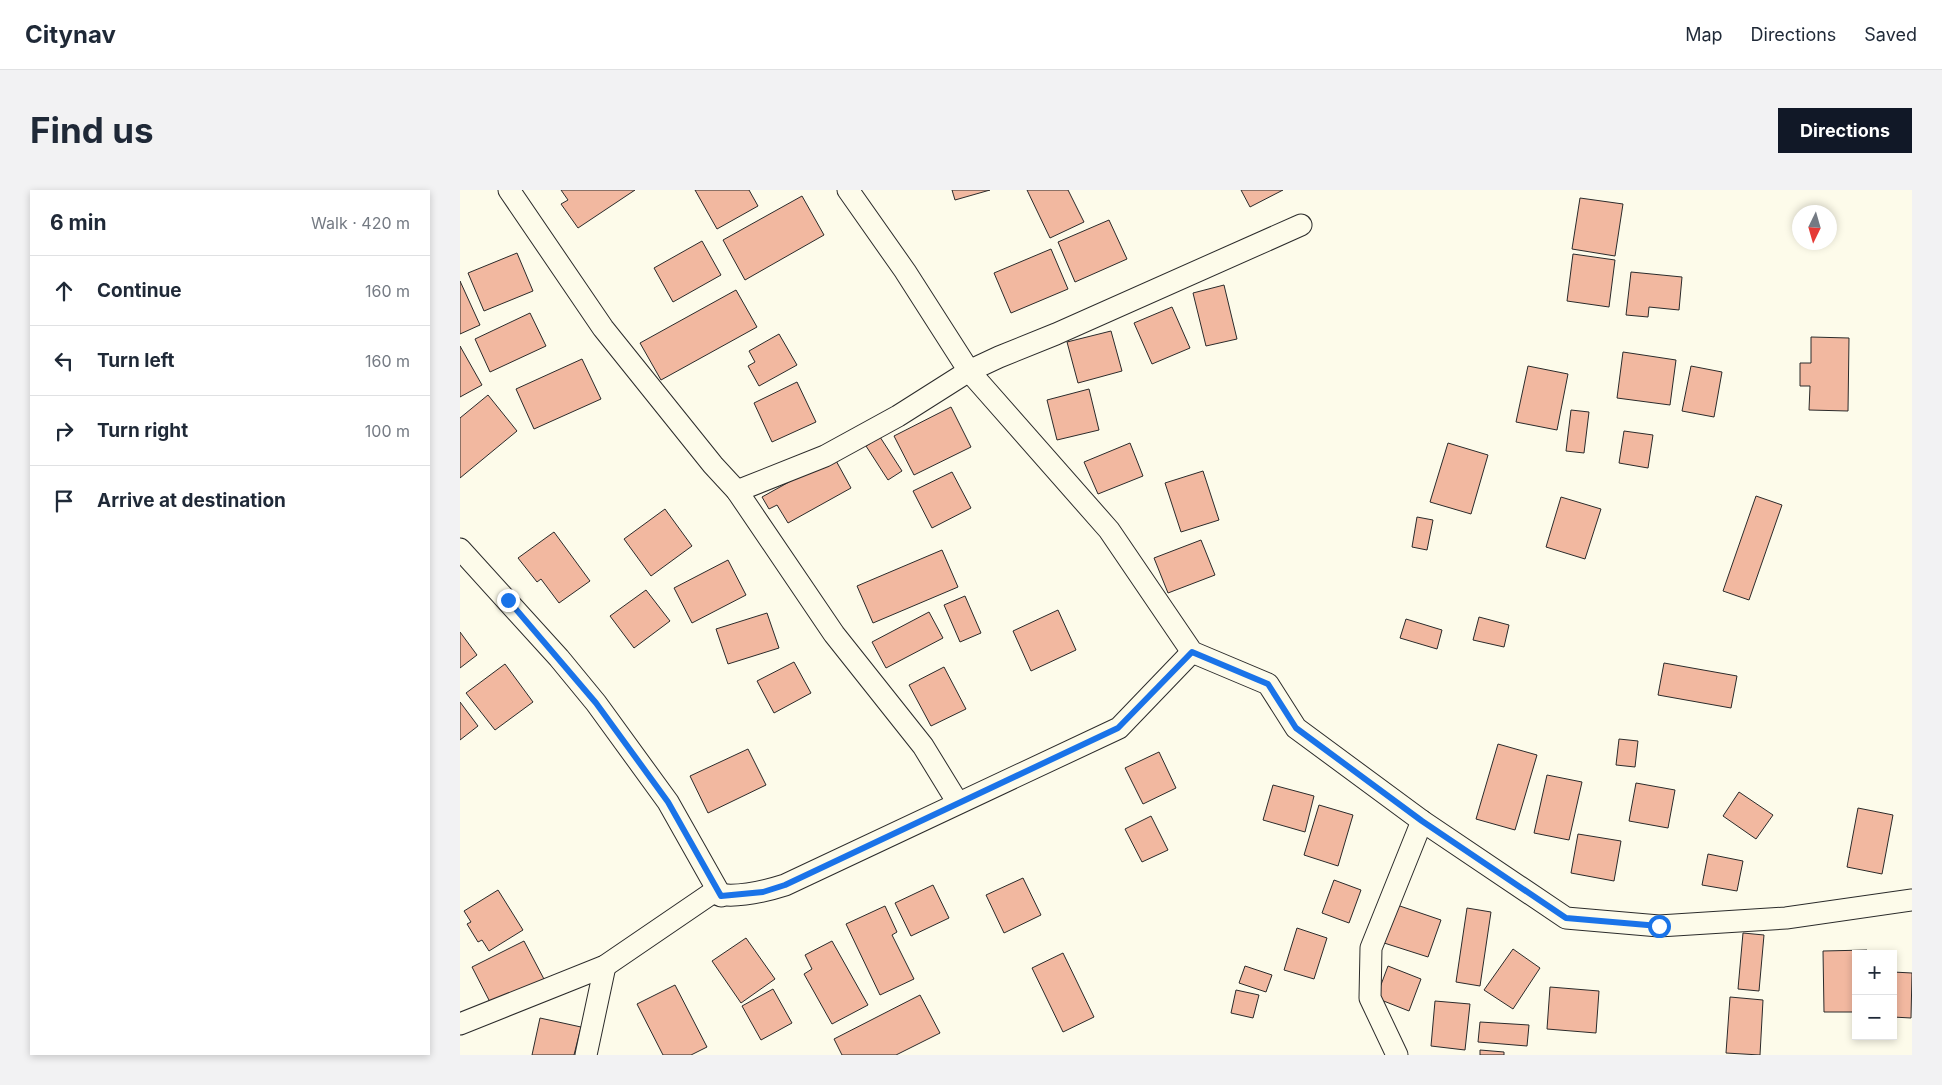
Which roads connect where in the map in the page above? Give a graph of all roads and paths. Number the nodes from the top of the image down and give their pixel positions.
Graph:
1 (509, 190) edge
2 (848, 190) edge
3 (1301, 225) dead end
4 (969, 371) junction
5 (737, 491) junction
6 (460, 548) edge
7 (1192, 652) junction
8 (958, 803) junction
9 (1422, 821) junction
10 (721, 896) junction
11 (1912, 900) edge
12 (605, 966) junction
13 (460, 1024) edge
14 (586, 1055) edge
15 (1396, 1055) edge

1 - 5 street
2 - 4 street
3 - 4 street
4 - 5 street
4 - 7 street
5 - 8 street
6 - 10 street
7 - 8 street
7 - 9 street
8 - 10 street
9 - 11 street
9 - 15 street
10 - 12 street
12 - 13 street
12 - 14 street

